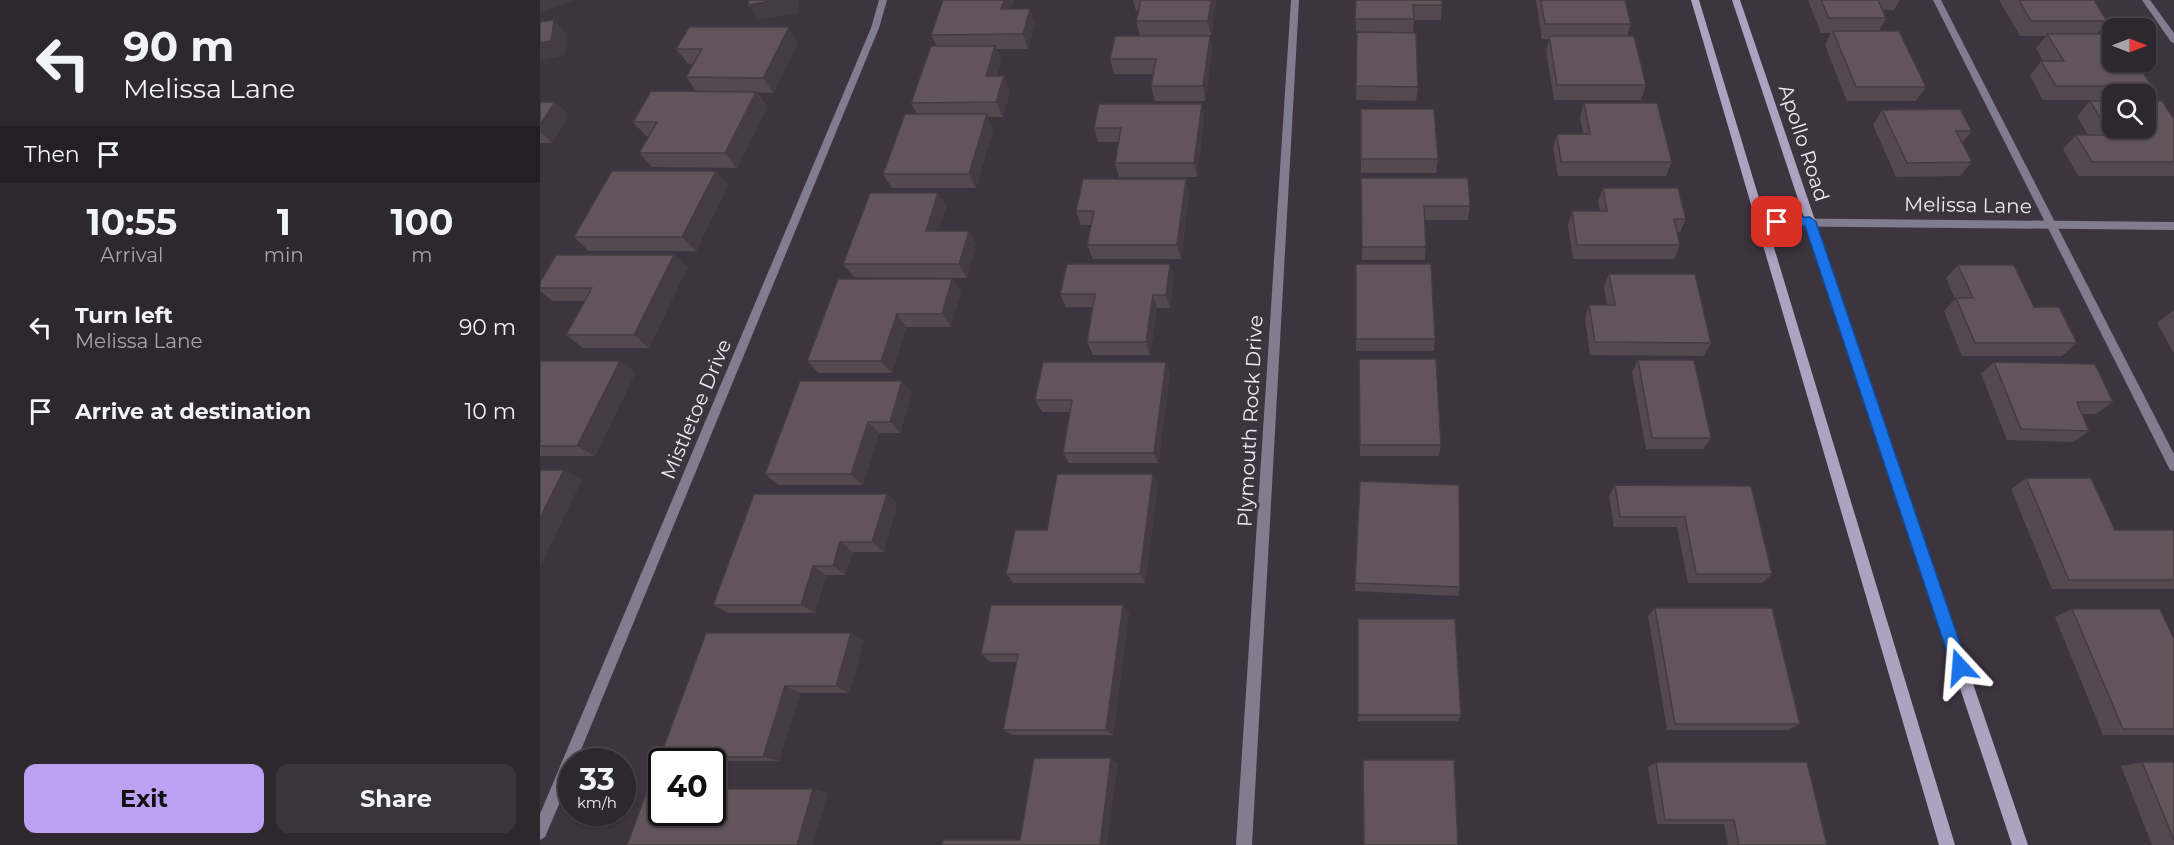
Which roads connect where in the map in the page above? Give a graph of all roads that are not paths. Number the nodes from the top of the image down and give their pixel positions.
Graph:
1 (884, 0) edge
2 (1295, 0) edge
3 (1695, 0) edge
4 (1736, 0) edge
5 (1937, 0) edge
6 (2146, 0) edge
7 (2174, 40) edge
8 (1761, 222) junction
9 (1810, 222) junction
10 (2051, 224) junction
11 (2174, 226) edge
12 (2174, 466) edge
13 (540, 832) edge
14 (1244, 845) edge
15 (1947, 845) edge
16 (2020, 845) edge

1 - 13 street, Mistletoe Drive
2 - 14 street, Plymouth Rock Drive
3 - 8 street
4 - 9 street, Apollo Road
5 - 10 street
6 - 7 street
8 - 9 street, Melissa Lane
8 - 15 street
9 - 10 street, Melissa Lane
9 - 16 street, Apollo Road
10 - 11 street, Melissa Lane
10 - 12 street

